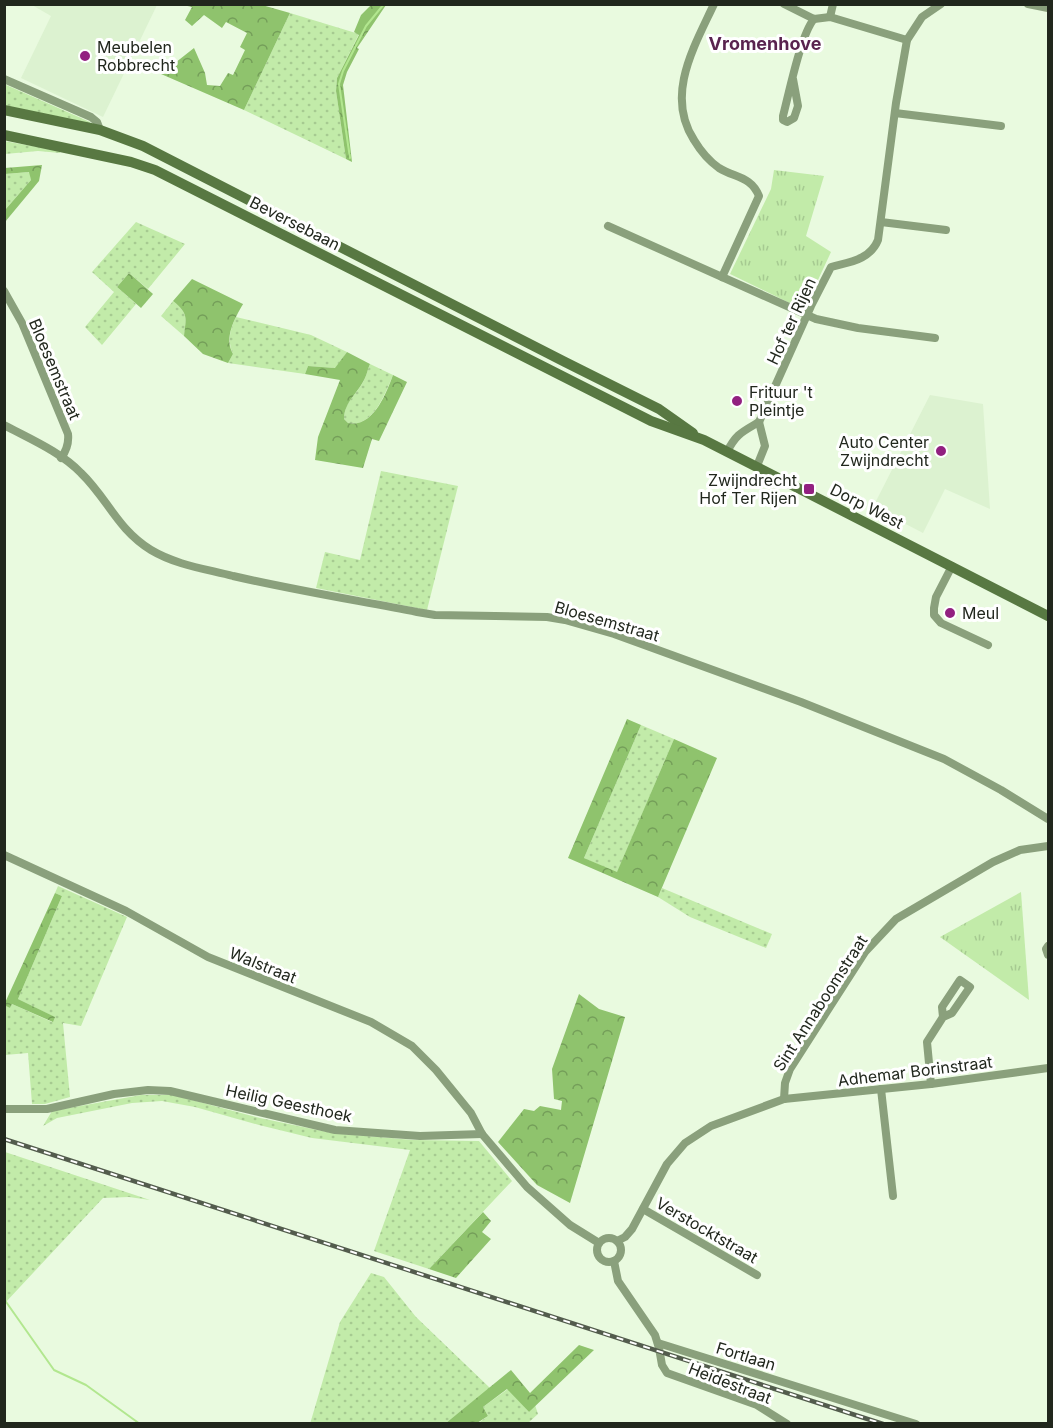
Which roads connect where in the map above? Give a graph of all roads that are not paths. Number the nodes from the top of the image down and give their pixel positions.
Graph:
1 (714, 4) edge
2 (784, 4) edge
3 (833, 4) edge
4 (941, 4) edge
5 (1028, 4) edge
6 (1048, 8) edge
7 (830, 17) junction
8 (814, 19) junction
9 (907, 40) junction
10 (793, 78) junction
11 (4, 79) edge
12 (4, 110) edge
13 (895, 114) junction
14 (1001, 126) dead end
15 (100, 130) junction
16 (4, 135) edge
17 (881, 222) junction
18 (608, 226) dead end
19 (946, 230) dead end
20 (722, 277) junction
21 (4, 291) edge
22 (807, 315) junction
23 (935, 338) dead end
24 (565, 362) joint
25 (558, 374) joint
26 (759, 422) junction
27 (4, 425) edge
28 (704, 440) junction
29 (728, 452) junction
30 (62, 458) junction
31 (757, 466) junction
32 (952, 566) junction
33 (1048, 616) edge
34 (988, 645) dead end
35 (1048, 819) edge
36 (1048, 846) edge
37 (4, 855) edge
38 (1048, 946) edge
39 (1048, 955) edge
40 (943, 1017) junction
41 (1048, 1068) edge
42 (931, 1084) junction
43 (881, 1089) junction
44 (784, 1099) junction
45 (4, 1109) edge
46 (482, 1134) junction
47 (893, 1196) dead end
48 (643, 1209) junction
49 (617, 1241) junction
50 (599, 1243) junction
51 (614, 1261) junction
52 (757, 1275) dead end
53 (658, 1342) junction
54 (786, 1424) edge
55 (916, 1424) edge

1 - 20 street
2 - 8 street
3 - 7 street
4 - 9 street, Hof ter Rijen
5 - 6 street
7 - 8 street
7 - 9 street
8 - 10 street
9 - 13 street, Hof ter Rijen
10 - 10 street
11 - 15 street, Beversebaan
12 - 15 main road, Beversebaan
13 - 14 street
13 - 17 street, Hof ter Rijen
15 - 24 main road, Beversebaan
16 - 25 main road, Beversebaan
17 - 19 street
17 - 22 street, Hof ter Rijen
18 - 20 street
20 - 22 street
21 - 30 street, Bloesemstraat
22 - 23 street
22 - 26 street, Hof ter Rijen
24 - 28 main road, Dorp West
25 - 28 main road, Dorp West
26 - 29 street
26 - 31 street
27 - 30 street, Bloesemstraat
28 - 29 main road, Dorp West
29 - 31 main road, Dorp West
30 - 35 street, Bloesemstraat
31 - 32 main road, Dorp West
32 - 33 main road, Dorp West
32 - 34 street
36 - 44 street, Sint Annaboomstraat
37 - 46 street, Walstraat
38 - 39 street
40 - 40 street
40 - 42 street
41 - 42 street, Adhemar Borinstraat
42 - 43 street, Adhemar Borinstraat
43 - 44 street, Adhemar Borinstraat
43 - 47 street
44 - 48 street
45 - 46 street, Heilig Geesthoek
46 - 50 street
48 - 49 street
48 - 52 street, Verstocktstraat
49 - 50 street
49 - 51 street
50 - 51 street
51 - 53 street
53 - 54 street, Heidestraat
53 - 55 street, Fortlaan

